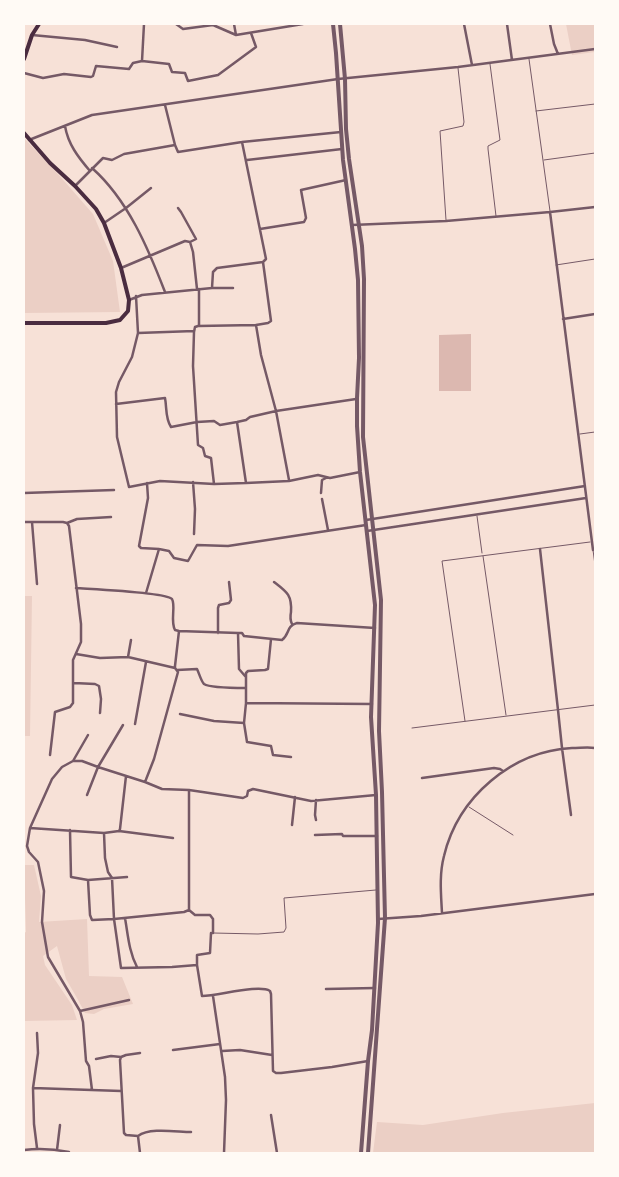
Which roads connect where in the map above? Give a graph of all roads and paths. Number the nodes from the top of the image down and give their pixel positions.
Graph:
1 (38, 24) edge
2 (144, 24) edge
3 (176, 24) edge
4 (213, 24) edge
5 (234, 24) edge
6 (303, 24) edge
7 (333, 24) edge
8 (340, 24) edge
9 (464, 24) edge
10 (507, 24) edge
11 (550, 24) edge
12 (251, 33) junction
13 (32, 35) junction
14 (236, 35) junction
15 (117, 47) dead end
16 (595, 49) edge
17 (558, 54) junction
18 (529, 58) junction
19 (24, 59) edge
20 (512, 60) junction
21 (142, 61) junction
22 (490, 63) junction
23 (472, 65) junction
24 (458, 67) junction
25 (24, 73) edge
26 (338, 79) junction
27 (344, 79) junction
28 (595, 104) edge
29 (165, 105) junction
30 (536, 111) junction
31 (65, 126) junction
32 (341, 132) junction
33 (24, 133) edge
34 (29, 140) junction
35 (242, 142) junction
36 (175, 145) junction
37 (342, 149) junction
38 (595, 153) edge
39 (246, 160) junction
40 (543, 160) junction
41 (91, 169) junction
42 (346, 180) junction
43 (75, 186) junction
44 (151, 188) dead end
45 (595, 207) edge
46 (126, 208) junction
47 (178, 208) dead end
48 (550, 212) junction
49 (496, 217) junction
50 (446, 221) junction
51 (104, 223) junction
52 (352, 225) junction
53 (358, 226) junction
54 (260, 229) junction
55 (190, 242) junction
56 (151, 256) junction
57 (595, 259) edge
58 (263, 262) junction
59 (556, 265) junction
60 (121, 268) junction
61 (212, 288) junction
62 (233, 288) dead end
63 (198, 289) junction
64 (165, 292) junction
65 (136, 296) junction
66 (128, 300) junction
67 (595, 314) edge
68 (563, 319) junction
69 (24, 324) edge
70 (256, 325) junction
71 (199, 326) junction
72 (194, 332) junction
73 (138, 333) junction
74 (357, 398) junction
75 (116, 404) junction
76 (276, 411) junction
77 (197, 422) junction
78 (237, 422) junction
79 (595, 432) edge
80 (579, 434) junction
81 (360, 472) junction
82 (327, 477) junction
83 (289, 480) junction
84 (147, 482) junction
85 (192, 482) junction
86 (214, 484) junction
87 (246, 484) junction
88 (585, 486) junction
89 (114, 490) dead end
90 (24, 493) edge
91 (321, 493) dead end
92 (586, 498) junction
93 (322, 500) dead end
94 (477, 515) junction
95 (111, 517) dead end
96 (372, 519) junction
97 (24, 522) edge
98 (32, 522) junction
99 (67, 523) junction
100 (366, 523) junction
101 (328, 530) junction
102 (373, 530) junction
103 (367, 531) junction
104 (194, 534) dead end
105 (592, 542) junction
106 (540, 548) junction
107 (159, 549) junction
108 (594, 550) edge
109 (482, 553) dead end
110 (483, 556) junction
111 (595, 565) edge
112 (229, 582) dead end
113 (274, 582) dead end
114 (37, 584) dead end
115 (76, 588) junction
116 (146, 593) junction
117 (292, 624) junction
118 (375, 628) junction
119 (179, 631) junction
120 (218, 632) junction
121 (238, 632) junction
122 (271, 639) junction
123 (131, 640) dead end
124 (76, 654) junction
125 (128, 657) junction
126 (146, 662) junction
127 (176, 669) junction
128 (246, 678) junction
129 (74, 683) junction
130 (246, 688) junction
131 (246, 703) junction
132 (372, 704) junction
133 (595, 705) edge
134 (558, 710) junction
135 (100, 713) dead end
136 (180, 714) dead end
137 (506, 716) junction
138 (465, 721) junction
139 (244, 723) junction
140 (135, 724) dead end
141 (123, 725) dead end
142 (412, 728) dead end
143 (88, 735) dead end
144 (562, 748) junction
145 (595, 748) edge
146 (50, 755) dead end
147 (291, 757) dead end
148 (73, 761) junction
149 (98, 767) junction
150 (503, 771) junction
151 (126, 776) junction
152 (422, 778) dead end
153 (145, 782) junction
154 (189, 790) junction
155 (376, 795) junction
156 (87, 796) dead end
157 (295, 798) junction
158 (316, 800) junction
159 (467, 806) junction
160 (571, 814) dead end
161 (316, 820) dead end
162 (292, 825) dead end
163 (30, 828) junction
164 (70, 830) junction
165 (119, 832) junction
166 (104, 833) junction
167 (315, 835) dead end
168 (513, 835) dead end
169 (377, 836) junction
170 (173, 838) dead end
171 (127, 877) dead end
172 (112, 878) junction
173 (88, 880) junction
174 (377, 890) junction
175 (595, 894) edge
176 (190, 910) junction
177 (442, 913) junction
178 (125, 918) junction
179 (385, 918) junction
180 (114, 919) junction
181 (378, 919) junction
182 (212, 933) junction
183 (197, 965) junction
184 (137, 967) junction
185 (326, 988) dead end
186 (375, 988) junction
187 (212, 996) junction
188 (129, 1000) dead end
189 (80, 1012) junction
190 (37, 1033) dead end
191 (220, 1044) junction
192 (172, 1050) dead end
193 (221, 1051) junction
194 (140, 1054) dead end
195 (272, 1055) junction
196 (121, 1057) junction
197 (96, 1059) dead end
198 (368, 1062) junction
199 (33, 1088) junction
200 (92, 1090) junction
201 (122, 1091) junction
202 (366, 1091) junction
203 (372, 1091) junction
204 (271, 1115) dead end
205 (60, 1125) dead end
206 (191, 1132) dead end
207 (138, 1136) junction
208 (37, 1148) junction
209 (24, 1150) edge
210 (57, 1150) junction
211 (69, 1153) edge
212 (140, 1153) edge
213 (224, 1153) edge
214 (277, 1153) edge
215 (361, 1153) edge
216 (368, 1153) edge

1 - 13 main road
2 - 21 street
3 - 4 street
4 - 14 street
5 - 14 street
6 - 12 street
7 - 26 street
8 - 27 street
9 - 23 street
10 - 20 street
11 - 17 street
12 - 14 street
12 - 21 street
13 - 15 street
13 - 19 main road
16 - 17 street
17 - 18 street
18 - 20 street
18 - 30 lane
20 - 22 street
21 - 25 street
22 - 23 street
22 - 49 lane
23 - 24 street
24 - 27 street
24 - 50 lane
26 - 27 street
26 - 29 street
26 - 32 street
27 - 53 street
28 - 30 lane
29 - 31 street
29 - 36 street
30 - 40 lane
31 - 34 street
31 - 41 street
32 - 35 street
32 - 37 street
33 - 34 main road
34 - 43 main road
35 - 36 street
35 - 39 street
36 - 41 street
37 - 39 street
37 - 42 street
38 - 40 lane
39 - 54 street
40 - 48 lane
41 - 43 street
41 - 46 street
42 - 52 street
42 - 54 street
43 - 51 main road
44 - 46 street
45 - 48 street
46 - 51 street
46 - 56 street
47 - 55 street
48 - 49 street
48 - 59 street
49 - 50 street
50 - 53 street
51 - 60 main road
52 - 53 street
52 - 74 street
53 - 96 street
54 - 58 street
55 - 56 street
55 - 63 street
56 - 60 street
56 - 64 street
57 - 59 lane
58 - 61 street
58 - 70 street
59 - 68 street
60 - 66 main road
61 - 62 street
61 - 63 street
63 - 64 street
63 - 71 street
64 - 65 street
65 - 66 street
65 - 73 street
66 - 69 main road
67 - 68 street
68 - 80 street
70 - 71 street
70 - 76 street
71 - 72 street
72 - 73 street
72 - 77 street
73 - 75 street
74 - 76 street
74 - 81 street
75 - 77 street
75 - 84 street
76 - 78 street
76 - 83 street
77 - 78 street
77 - 86 street
78 - 87 street
79 - 80 lane
80 - 88 street
81 - 82 street
81 - 100 street
82 - 83 street
82 - 91 street
83 - 87 street
84 - 85 street
84 - 107 street
85 - 86 street
85 - 104 street
86 - 87 street
88 - 92 street
88 - 96 street
89 - 90 street
92 - 94 street
92 - 105 street
93 - 101 street
94 - 102 street
94 - 109 lane
95 - 99 street
96 - 100 street
96 - 102 street
97 - 98 street
98 - 99 street
98 - 114 street
99 - 115 street
100 - 101 street
100 - 103 street
101 - 107 street
102 - 103 street
102 - 179 street
103 - 118 street
105 - 106 lane
105 - 108 street
106 - 110 lane
106 - 134 street
107 - 116 street
108 - 111 lane
110 - 137 lane
110 - 138 lane
112 - 120 street
113 - 117 street
115 - 116 street
115 - 124 street
116 - 119 street
117 - 118 street
117 - 122 street
118 - 132 street
119 - 120 street
119 - 127 street
120 - 121 street
121 - 122 street
121 - 128 street
122 - 128 street
123 - 125 street
124 - 125 street
124 - 129 street
125 - 126 street
126 - 127 street
126 - 140 street
127 - 130 street
127 - 153 street
128 - 130 street
129 - 135 street
129 - 146 street
130 - 131 street
131 - 132 street
131 - 139 street
132 - 155 street
133 - 134 lane
134 - 137 lane
134 - 144 street
136 - 139 street
137 - 138 lane
138 - 142 lane
139 - 147 street
141 - 149 street
143 - 148 street
144 - 145 street
144 - 150 street
144 - 160 street
148 - 149 street
148 - 163 street
149 - 151 street
149 - 156 street
150 - 152 street
150 - 159 street
151 - 153 street
151 - 165 street
153 - 154 street
154 - 157 street
154 - 176 street
155 - 158 street
155 - 169 street
157 - 158 street
157 - 162 street
158 - 161 street
159 - 168 lane
159 - 177 street
163 - 164 street
163 - 189 street
164 - 166 street
164 - 173 street
165 - 166 street
165 - 170 street
166 - 172 street
167 - 169 street
169 - 174 street
171 - 172 street
172 - 173 street
172 - 180 street
173 - 180 street
174 - 181 street
174 - 182 lane
175 - 177 street
176 - 178 street
176 - 182 street
177 - 179 street
178 - 180 street
178 - 184 street
179 - 181 street
179 - 203 street
180 - 184 street
181 - 186 street
182 - 183 street
183 - 184 street
183 - 187 street
185 - 186 street
186 - 198 street
187 - 191 street
187 - 195 street
188 - 189 street
189 - 200 street
190 - 199 street
191 - 192 street
191 - 193 street
193 - 195 street
193 - 213 street
194 - 196 street
195 - 198 street
196 - 197 street
196 - 201 street
198 - 202 street
199 - 200 street
199 - 208 street
200 - 201 street
201 - 207 street
202 - 203 street
202 - 215 street
203 - 216 street
204 - 214 street
205 - 210 street
206 - 207 street
207 - 212 street
208 - 209 street
208 - 210 street
210 - 211 street

